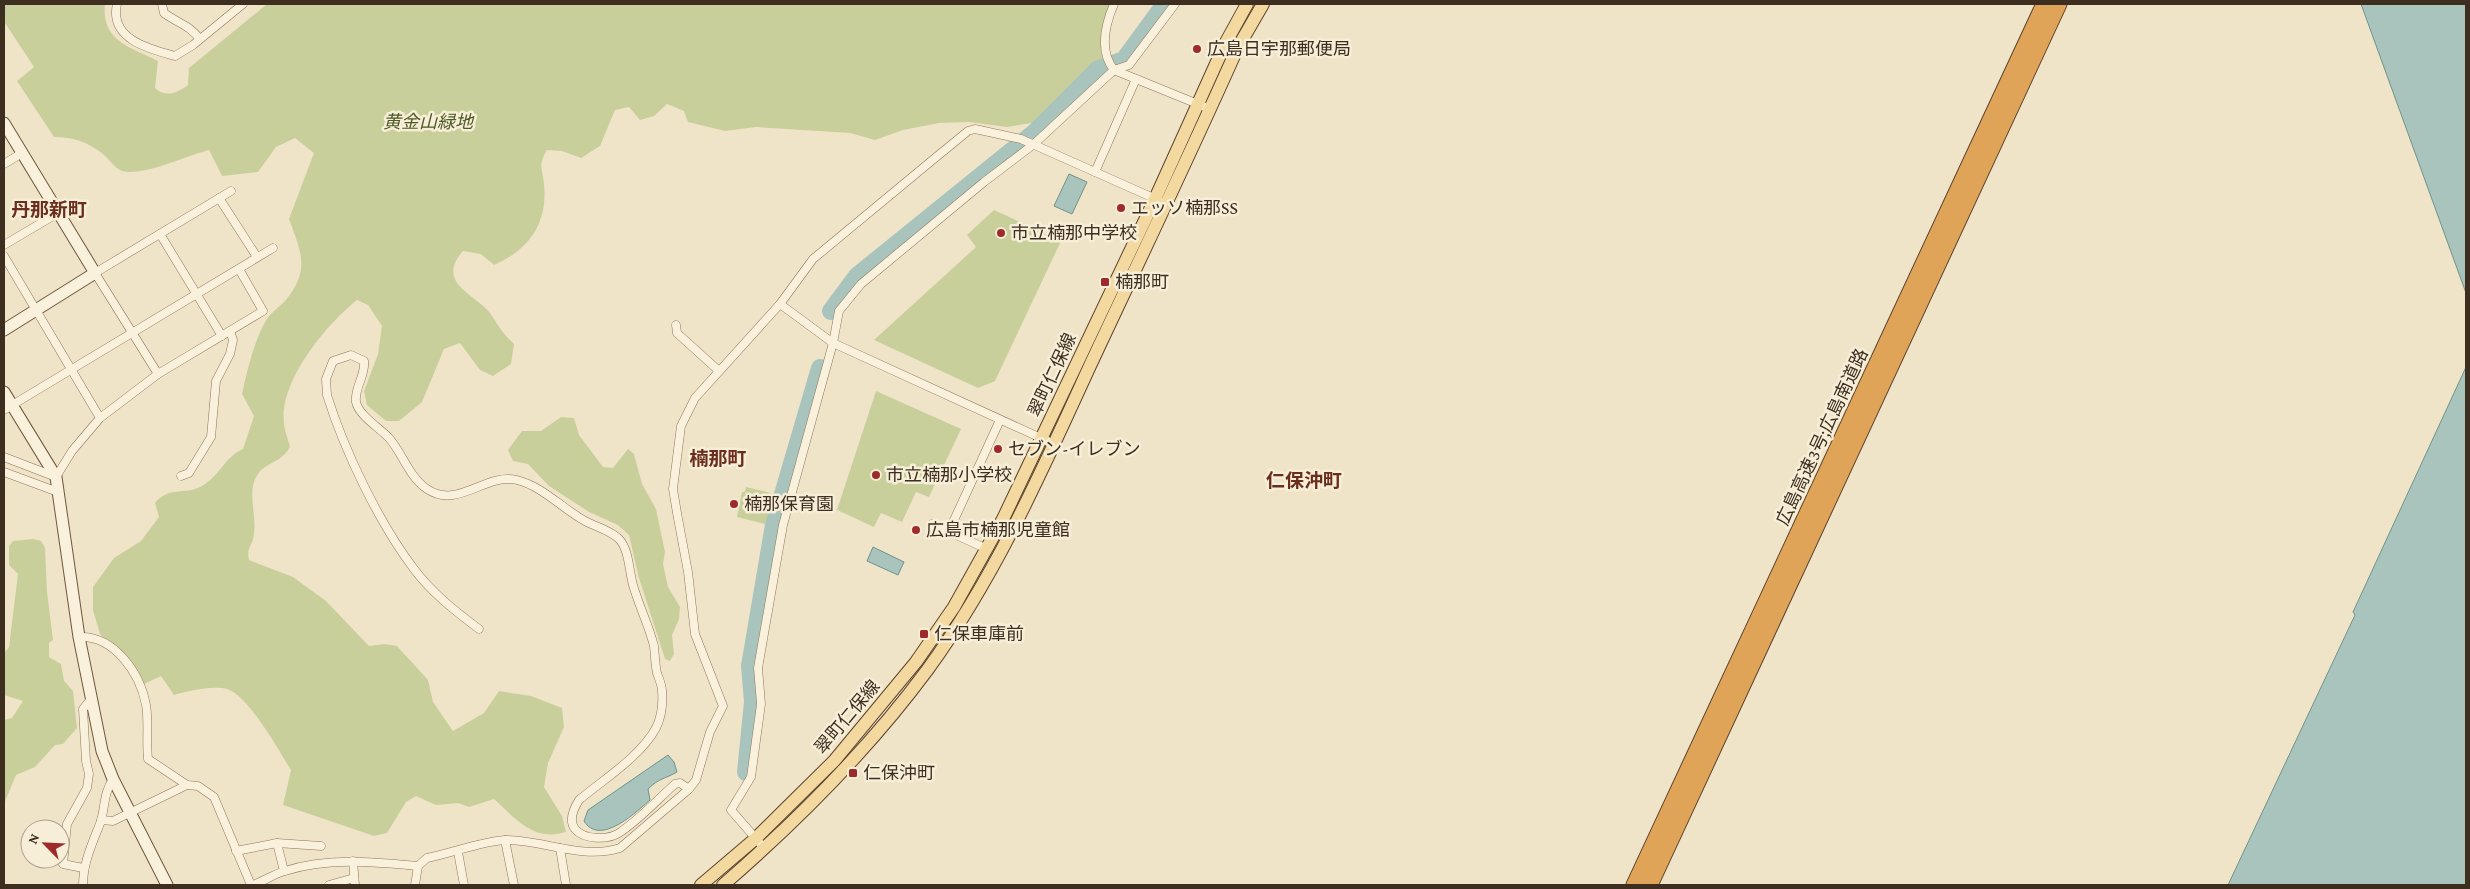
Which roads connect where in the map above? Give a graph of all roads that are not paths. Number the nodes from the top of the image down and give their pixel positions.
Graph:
1 (117, 4) edge
2 (162, 4) edge
3 (243, 4) edge
4 (1114, 4) edge
5 (1175, 4) edge
6 (1247, 4) edge
7 (1262, 4) edge
8 (2034, 4) edge
9 (2044, 4) edge
10 (2059, 4) edge
11 (2067, 4) edge
12 (200, 39) junction
13 (1114, 70) junction
14 (1136, 79) junction
15 (1997, 103) junction
16 (1198, 104) junction
17 (1210, 109) junction
18 (4, 123) edge
19 (1032, 143) junction
20 (22, 153) junction
21 (4, 164) edge
22 (1095, 172) junction
23 (231, 191) dead end
24 (219, 198) junction
25 (1161, 201) junction
26 (58, 213) junction
27 (1960, 218) junction
28 (160, 234) junction
29 (4, 245) edge
30 (273, 248) dead end
31 (4, 256) edge
32 (257, 258) junction
33 (239, 268) junction
34 (95, 273) junction
35 (196, 294) junction
36 (780, 304) junction
37 (37, 309) junction
38 (676, 325) dead end
39 (4, 330) edge
40 (230, 331) junction
41 (132, 333) junction
42 (222, 336) junction
43 (832, 343) junction
44 (72, 369) junction
45 (719, 370) junction
46 (158, 374) junction
47 (4, 392) edge
48 (8, 408) edge
49 (100, 418) junction
50 (1000, 420) junction
51 (1041, 439) junction
52 (1054, 444) junction
53 (4, 457) edge
54 (4, 472) edge
55 (181, 476) dead end
56 (56, 477) junction
57 (58, 492) junction
58 (932, 524) dead end
59 (949, 531) junction
60 (987, 549) junction
61 (479, 629) dead end
62 (79, 637) junction
63 (91, 699) junction
64 (872, 716) junction
65 (883, 725) junction
66 (113, 779) junction
67 (187, 785) junction
68 (689, 789) junction
69 (129, 812) junction
70 (101, 820) junction
71 (756, 839) junction
72 (505, 840) junction
73 (276, 843) junction
74 (321, 846) dead end
75 (560, 848) junction
76 (765, 849) junction
77 (236, 851) junction
78 (458, 852) junction
79 (352, 861) junction
80 (418, 866) junction
81 (83, 868) junction
82 (284, 871) junction
83 (355, 882) edge
84 (83, 885) edge
85 (167, 885) edge
86 (252, 885) edge
87 (329, 885) edge
88 (415, 885) edge
89 (464, 885) edge
90 (514, 885) edge
91 (566, 885) edge
92 (700, 885) edge
93 (723, 885) edge
94 (1634, 885) edge
95 (1650, 885) edge

1 - 12 street
2 - 12 street
3 - 12 street
4 - 13 street
5 - 13 street
6 - 16 main road, 翠町仁保線
7 - 17 main road, 翠町仁保線
8 - 15 highway
9 - 15 highway, 広島高速3号;広島南道路
10 - 27 highway, 広島高速3号;広島南道路
11 - 27 highway
13 - 14 street
13 - 19 street
14 - 16 street
14 - 22 street
15 - 94 highway, 広島高速3号;広島南道路
16 - 17 street
16 - 25 main road, 翠町仁保線
17 - 25 main road, 翠町仁保線
18 - 20 street
19 - 22 street
19 - 36 street
19 - 43 street
20 - 21 street
20 - 26 street
22 - 25 street
23 - 24 street
24 - 28 street
24 - 32 street
25 - 51 main road, 翠町仁保線
25 - 52 main road, 翠町仁保線
26 - 29 street
26 - 34 street
27 - 95 highway, 広島高速3号;広島南道路
28 - 34 street
28 - 35 street
30 - 32 street
31 - 37 street
32 - 33 street
33 - 35 street
33 - 40 street
34 - 37 street
34 - 41 street
35 - 41 street
35 - 42 street
36 - 43 street
36 - 45 street
37 - 39 street
37 - 44 street
38 - 45 street
40 - 42 street
40 - 55 street
41 - 44 street
41 - 46 street
42 - 46 street
43 - 50 street
43 - 71 street
44 - 48 street
44 - 49 street
45 - 68 street
46 - 49 street
47 - 48 street
48 - 56 street
49 - 56 street
50 - 51 street
50 - 59 street
51 - 52 street
51 - 60 main road, 翠町仁保線
52 - 65 main road, 翠町仁保線
53 - 56 street
54 - 57 street
56 - 57 street
57 - 62 street
58 - 59 street
59 - 60 street
60 - 64 main road, 翠町仁保線
61 - 68 street
62 - 63 street
62 - 67 street
63 - 66 street
63 - 81 street
64 - 65 street
64 - 71 main road, 翠町仁保線
65 - 76 main road, 翠町仁保線
66 - 69 street
66 - 70 street
67 - 69 street
67 - 77 street
68 - 75 street
69 - 70 street
69 - 85 street
70 - 81 street
71 - 76 street
71 - 92 main road, 翠町仁保線
72 - 75 street
72 - 78 street
72 - 90 street
73 - 74 street
73 - 77 street
73 - 82 street
75 - 91 street
76 - 93 main road, 翠町仁保線
77 - 86 street
78 - 80 street
78 - 89 street
79 - 80 street
79 - 82 street
79 - 83 street
80 - 88 street
81 - 84 street
82 - 86 street
83 - 87 street

